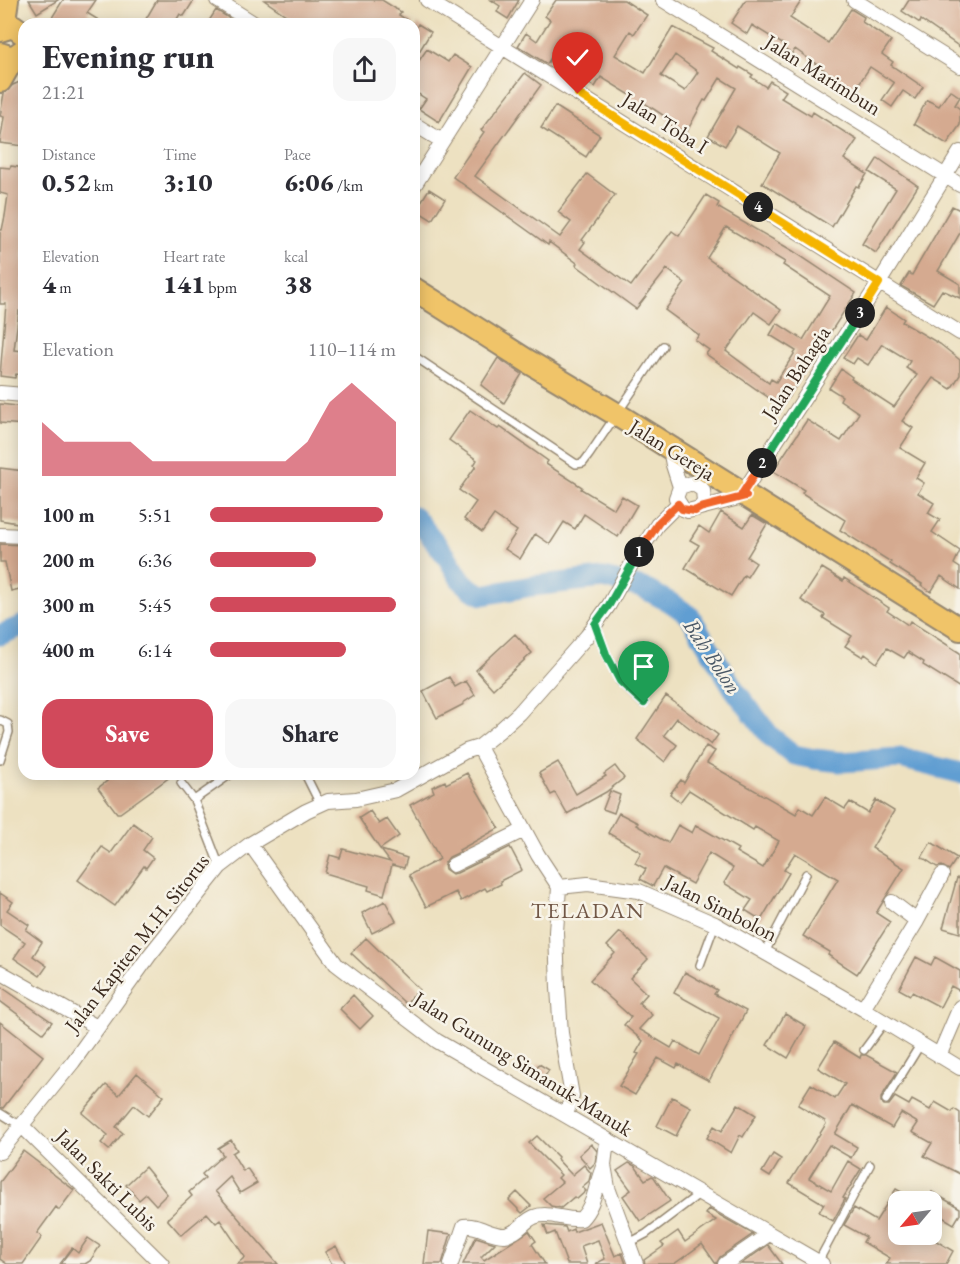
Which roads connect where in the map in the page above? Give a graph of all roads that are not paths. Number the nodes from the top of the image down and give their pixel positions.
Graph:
1 (8, 0) edge
2 (217, 0) edge
3 (427, 0) edge
4 (532, 0) edge
5 (663, 0) edge
6 (854, 0) edge
7 (246, 18) edge
8 (13, 46) edge
9 (503, 46) junction
10 (960, 66) edge
11 (0, 81) edge
12 (420, 128) edge
13 (442, 141) junction
14 (960, 152) edge
15 (420, 176) edge
16 (945, 176) junction
17 (960, 185) edge
18 (879, 283) junction
19 (420, 293) edge
20 (960, 333) edge
21 (663, 346) dead end
22 (420, 360) edge
23 (0, 393) edge
24 (18, 394) edge
25 (616, 414) junction
26 (670, 449) junction
27 (701, 477) junction
28 (680, 487) junction
29 (744, 495) junction
30 (678, 504) junction
31 (700, 508) junction
32 (0, 536) edge
33 (18, 536) edge
34 (595, 624) junction
35 (960, 629) edge
36 (644, 703) dead end
37 (0, 720) edge
38 (479, 747) junction
39 (0, 760) edge
40 (420, 777) edge
41 (222, 780) edge
42 (308, 780) edge
43 (414, 780) edge
44 (181, 783) dead end
45 (194, 800) junction
46 (320, 804) junction
47 (524, 830) junction
48 (249, 844) junction
49 (453, 865) dead end
50 (220, 867) junction
51 (806, 874) dead end
52 (942, 875) dead end
53 (559, 887) junction
54 (892, 902) dead end
55 (917, 921) junction
56 (716, 924) junction
57 (765, 952) junction
58 (700, 965) dead end
59 (0, 972) edge
60 (960, 1007) edge
61 (863, 1009) junction
62 (884, 1023) junction
63 (98, 1027) junction
64 (920, 1045) junction
65 (864, 1050) dead end
66 (939, 1056) junction
67 (960, 1068) edge
68 (886, 1100) dead end
69 (0, 1113) edge
70 (566, 1115) junction
71 (21, 1126) junction
72 (607, 1141) junction
73 (0, 1152) edge
74 (604, 1165) junction
75 (870, 1165) dead end
76 (699, 1194) junction
77 (769, 1234) junction
78 (629, 1243) junction
79 (820, 1263) edge
80 (162, 1264) edge
81 (451, 1264) edge
82 (636, 1264) edge
83 (725, 1264) edge

1 - 8 main road
2 - 7 street
3 - 9 street, Jalan Toba I
4 - 9 street
5 - 16 street, Jalan Marimbun
6 - 10 street
8 - 11 main road
9 - 13 street
9 - 18 street, Jalan Toba I
12 - 13 street
13 - 15 street
14 - 16 street, Jalan Bahagia
16 - 17 street, Jalan Marimbun
16 - 18 street, Jalan Bahagia
18 - 20 street, Jalan Toba I
18 - 29 street, Jalan Bahagia
19 - 25 main road, Jalan Gereja
21 - 25 lane
22 - 25 lane
23 - 24 street
25 - 26 main road, Jalan Gereja
26 - 27 main road, Jalan Gereja
26 - 28 street
27 - 28 street
27 - 29 main road, Jalan Gereja
27 - 31 street
28 - 30 street
29 - 31 street
29 - 35 main road, Jalan Gereja
30 - 31 street
30 - 34 street, Jalan Kapiten M.H. Sitorus
32 - 33 street
34 - 36 lane
34 - 38 street, Jalan Kapiten M.H. Sitorus
37 - 39 lane
38 - 40 street, Jalan Kapiten M.H. Sitorus
38 - 47 street
41 - 45 lane
42 - 46 lane
43 - 46 street, Jalan Kapiten M.H. Sitorus
44 - 45 lane
45 - 50 lane
46 - 48 street, Jalan Kapiten M.H. Sitorus
47 - 49 street
47 - 53 street
48 - 50 street, Jalan Kapiten M.H. Sitorus
48 - 70 street, Jalan Gunung Simanuk-Manuk
50 - 63 street, Jalan Kapiten M.H. Sitorus
51 - 57 lane
52 - 55 street
53 - 56 street, Jalan Simbolon
53 - 70 street
54 - 55 street
55 - 61 street
56 - 57 street, Jalan Simbolon
56 - 58 lane
57 - 61 street, Jalan Simbolon
59 - 63 street
60 - 66 street
61 - 62 street, Jalan Simbolon
62 - 64 street, Jalan Simbolon
62 - 65 lane
63 - 71 street, Jalan Kapiten M.H. Sitorus
64 - 66 street, Jalan Simbolon
64 - 68 lane
66 - 67 street, Jalan Simbolon
69 - 71 lane
70 - 72 street, Jalan Gunung Simanuk-Manuk
71 - 73 street, Jalan Kapiten M.H. Sitorus
71 - 80 street, Jalan Sakti Lubis
72 - 74 street
72 - 76 street, Jalan Gunung Simanuk-Manuk
74 - 78 street
74 - 81 street
75 - 79 lane
76 - 77 street, Jalan Gunung Simanuk-Manuk
76 - 78 lane
77 - 79 street, Jalan Gunung Simanuk-Manuk
77 - 83 street
78 - 82 street

